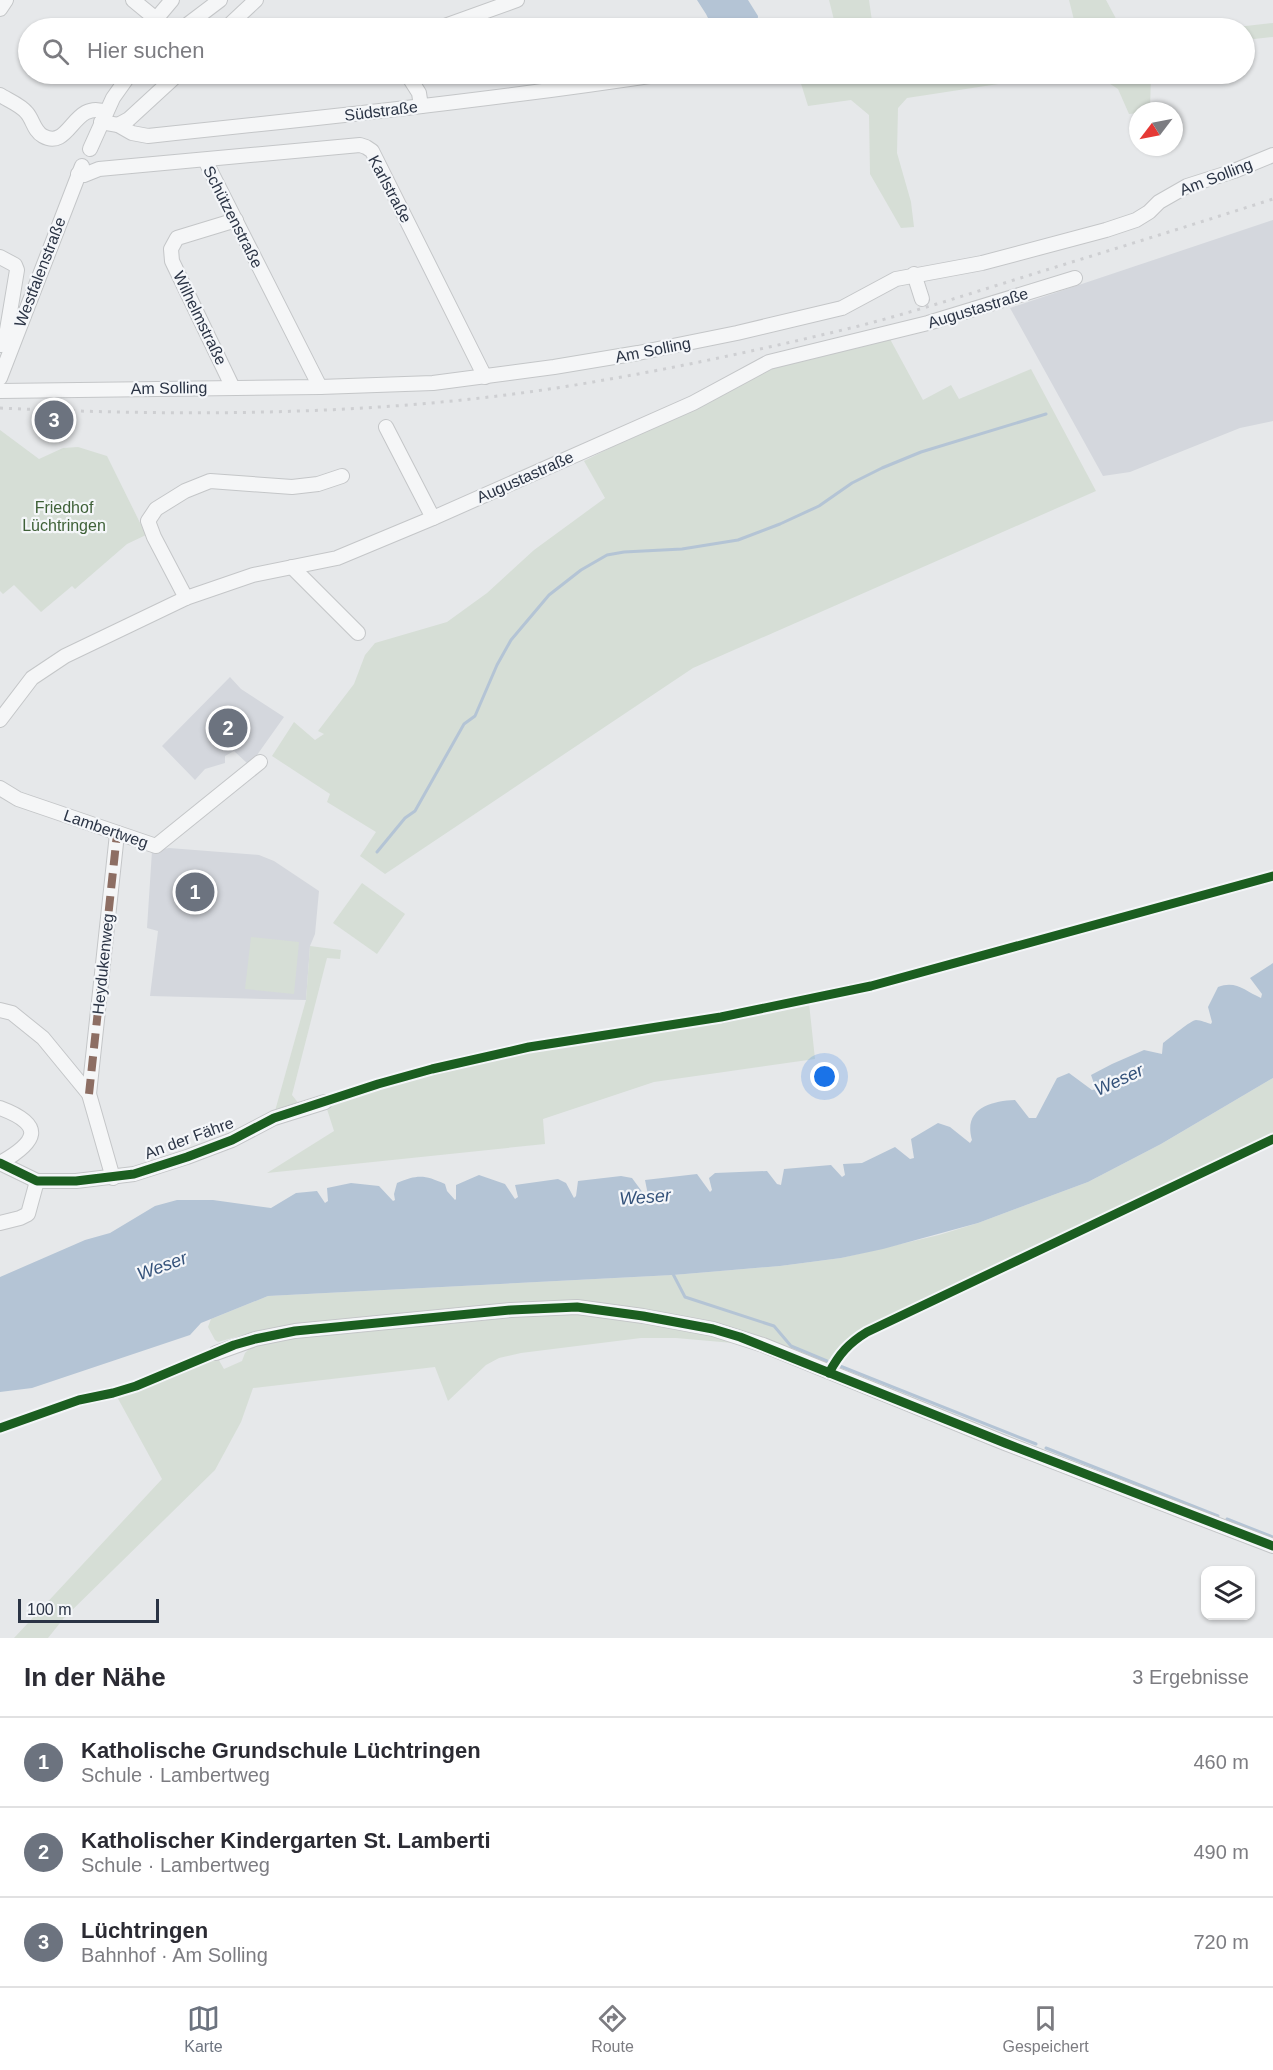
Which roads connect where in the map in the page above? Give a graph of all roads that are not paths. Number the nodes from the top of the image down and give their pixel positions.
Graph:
1 (6, 0) edge
2 (133, 0) edge
3 (172, 0) edge
4 (220, 0) edge
5 (256, 0) edge
6 (516, 0) edge
7 (0, 9) edge
8 (152, 18) edge
9 (162, 18) edge
10 (196, 18) edge
11 (237, 18) edge
12 (466, 18) edge
13 (122, 84) edge
14 (167, 84) edge
15 (413, 84) edge
16 (597, 84) edge
17 (0, 94) edge
18 (421, 106) junction
19 (103, 117) junction
20 (118, 125) junction
21 (90, 149) dead end
22 (1273, 155) edge
23 (205, 159) junction
24 (80, 170) joint
25 (236, 220) junction
26 (0, 257) edge
27 (914, 274) junction
28 (1075, 278) dead end
29 (925, 311) junction
30 (4, 346) edge
31 (485, 377) junction
32 (0, 378) edge
33 (320, 387) junction
34 (233, 388) junction
35 (0, 391) edge
36 (386, 427) dead end
37 (342, 476) dead end
38 (434, 518) junction
39 (292, 567) junction
40 (186, 598) junction
41 (358, 633) dead end
42 (0, 720) edge
43 (260, 762) dead end
44 (0, 788) edge
45 (117, 834) junction
46 (0, 1010) edge
47 (89, 1094) junction
48 (325, 1102) dead end
49 (0, 1108) edge
50 (0, 1163) edge
51 (113, 1178) junction
52 (37, 1181) junction
53 (0, 1223) edge
54 (216, 1353) dead end
55 (1273, 1546) edge

1 - 7 street
2 - 8 street
3 - 9 street
4 - 10 street
5 - 11 street
6 - 12 street
13 - 19 street
14 - 20 street
15 - 18 street
16 - 18 street, Südstraße
17 - 19 street
18 - 20 street, Südstraße
19 - 20 street, Südstraße
19 - 21 street
22 - 27 street, Am Solling
23 - 24 street, Schützenstraße
23 - 25 street, Schützenstraße
23 - 31 street, Karlstraße
24 - 30 street, Westfalenstraße
25 - 33 street, Schützenstraße
25 - 34 street, Wilhelmstraße
26 - 30 street
27 - 29 street
27 - 31 street, Am Solling
28 - 29 street, Augustastraße
29 - 38 street, Augustastraße
30 - 32 street, Westfalenstraße
31 - 33 street, Am Solling
33 - 34 street, Am Solling
34 - 35 street, Am Solling
36 - 38 street
37 - 40 street
38 - 39 street, Augustastraße
39 - 40 street, Augustastraße
39 - 41 street
40 - 42 street, Augustastraße
43 - 45 street, Lambertweg
44 - 45 street, Lambertweg
45 - 47 street, Heydukenweg
46 - 47 street
47 - 51 street
48 - 51 street, An der Fähre
49 - 50 street
50 - 52 street
51 - 52 street, An der Fähre
52 - 53 street
54 - 55 street

